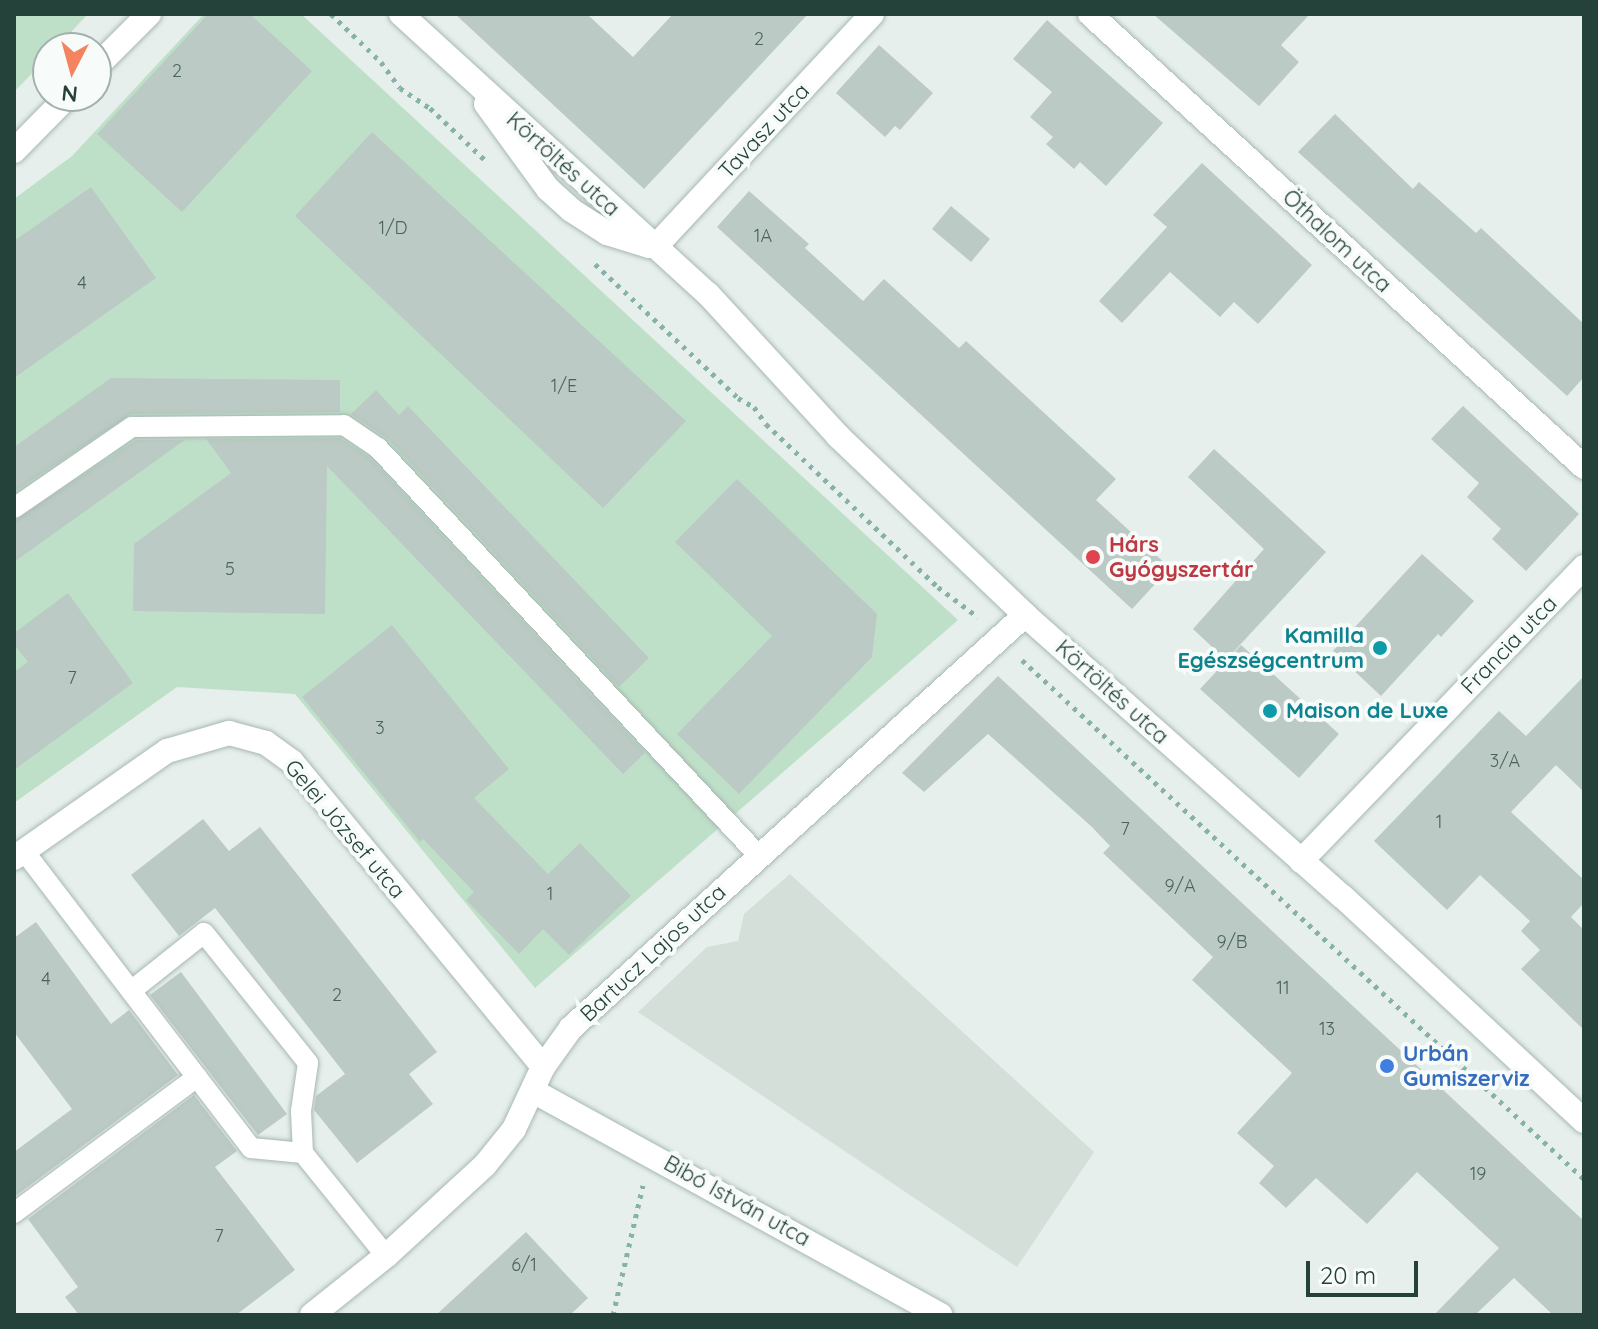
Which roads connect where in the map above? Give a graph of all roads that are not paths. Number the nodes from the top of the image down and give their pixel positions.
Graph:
1 (149, 14) edge
2 (401, 14) edge
3 (872, 14) edge
4 (1090, 14) edge
5 (112, 51) edge
6 (52, 112) edge
7 (14, 151) edge
8 (655, 247) junction
9 (1584, 467) edge
10 (14, 508) edge
11 (1584, 567) edge
12 (1025, 615) junction
13 (19, 855) edge
14 (758, 855) junction
15 (1301, 861) junction
16 (131, 991) junction
17 (543, 1067) junction
18 (197, 1077) junction
19 (533, 1091) junction
20 (1584, 1121) edge
21 (303, 1153) junction
22 (14, 1213) edge
23 (386, 1256) junction
24 (932, 1313) edge
25 (312, 1315) edge

1 - 5 street
2 - 8 street, Körtöltés utca
3 - 8 street, Tavasz utca
4 - 9 street, Öthalom utca
6 - 7 street
8 - 12 street, Körtöltés utca
10 - 14 lane
11 - 15 street, Francia utca
12 - 14 street, Bartucz Lajos utca
12 - 15 street, Körtöltés utca
13 - 16 lane
13 - 17 street, Gelei József utca
14 - 17 street, Bartucz Lajos utca
15 - 20 street, Körtöltés utca
16 - 18 lane
16 - 21 lane
17 - 19 street, Bartucz Lajos utca
18 - 21 lane
18 - 22 lane
19 - 23 street, Bartucz Lajos utca
19 - 24 street, Bibó István utca
21 - 23 lane
23 - 25 street, Bartucz Lajos utca

